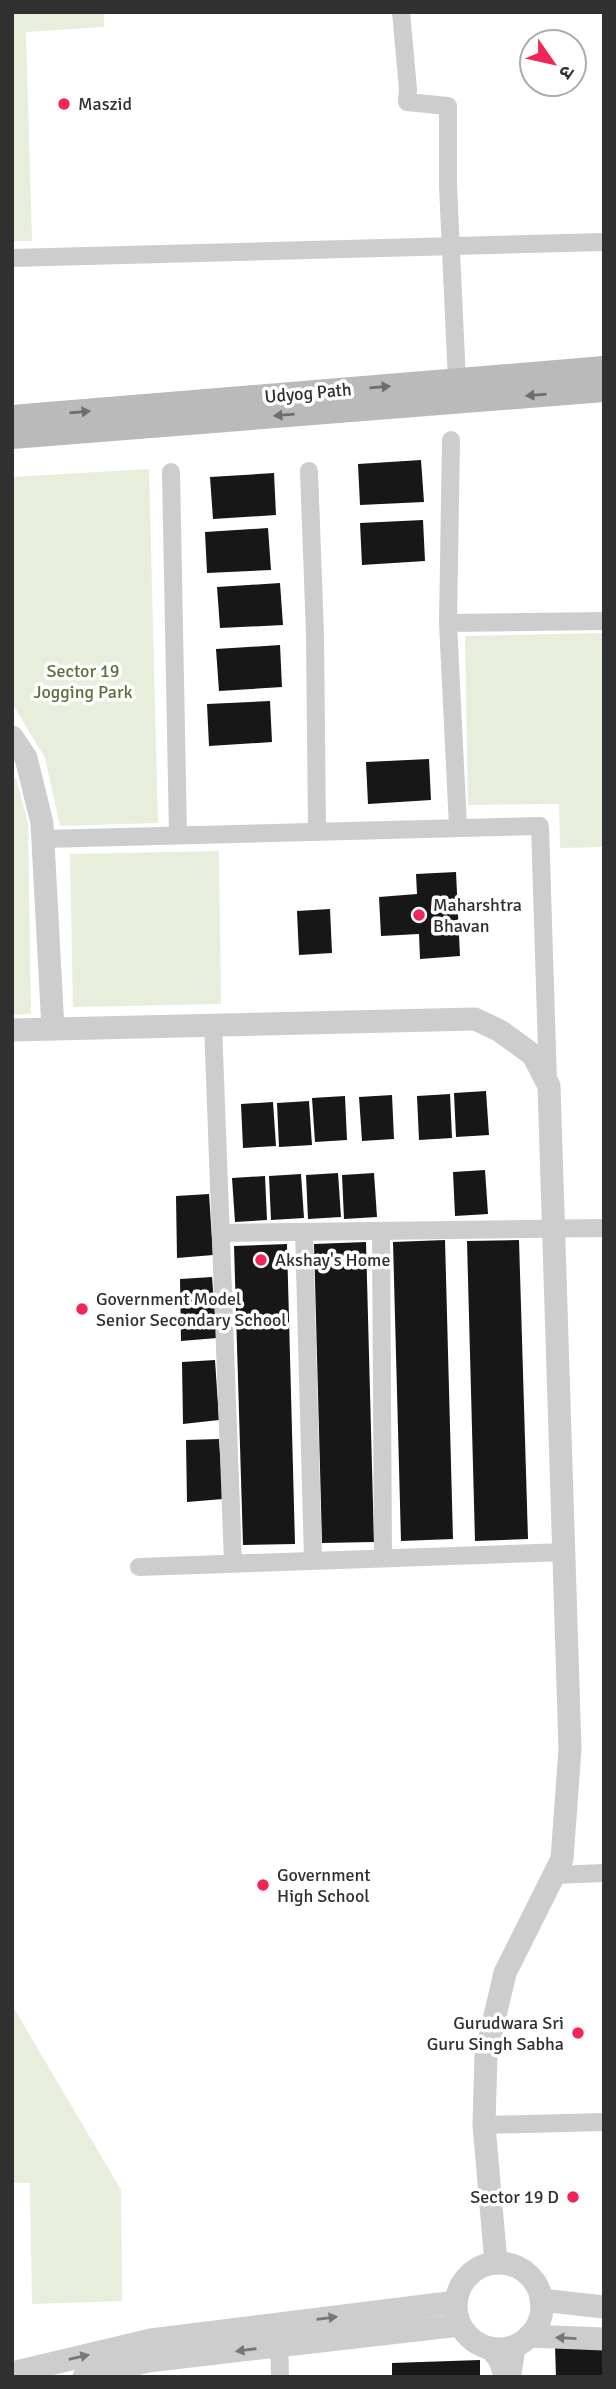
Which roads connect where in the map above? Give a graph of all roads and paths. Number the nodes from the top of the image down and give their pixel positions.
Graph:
1 (401, 12) edge
2 (604, 242) edge
3 (452, 246) junction
4 (12, 258) edge
5 (604, 368) edge
6 (457, 381) junction
7 (604, 390) edge
8 (12, 417) edge
9 (12, 437) edge
10 (451, 440) dead end
11 (309, 471) dead end
12 (171, 472) dead end
13 (604, 621) edge
14 (448, 623) junction
15 (12, 737) edge
16 (20, 765) edge
17 (458, 827) junction
18 (317, 831) junction
19 (178, 835) junction
20 (43, 839) junction
21 (213, 1024) junction
22 (53, 1028) junction
23 (12, 1030) edge
24 (549, 1086) junction
25 (604, 1228) edge
26 (553, 1230) junction
27 (381, 1232) junction
28 (221, 1233) junction
29 (304, 1233) junction
30 (565, 1552) junction
31 (383, 1557) junction
32 (313, 1560) junction
33 (233, 1563) junction
34 (139, 1567) dead end
35 (604, 1873) edge
36 (556, 1875) junction
37 (604, 2122) edge
38 (484, 2125) junction
39 (496, 2263) junction
40 (541, 2300) junction
41 (604, 2307) edge
42 (458, 2314) junction
43 (279, 2335) junction
44 (604, 2339) edge
45 (523, 2340) junction
46 (486, 2347) junction
47 (12, 2373) edge
48 (84, 2377) edge
49 (280, 2377) edge
50 (503, 2377) edge
51 (512, 2377) edge

1 - 3 street
2 - 3 street
3 - 4 street
3 - 6 street
5 - 6 main road, Udyog Path
8 -> 6 main road, Udyog Path
7 -> 9 main road, Udyog Path
10 - 14 street
11 - 18 street
12 - 19 street
13 - 14 street
14 - 17 street
15 - 16 street
16 - 20 street
17 - 18 street
17 - 24 street
18 - 19 street
19 - 20 street
20 - 22 street
21 - 22 street
21 - 24 street
21 - 28 street
22 - 23 street
24 - 26 street
25 - 26 street
26 - 27 street
26 - 30 street
27 - 29 street
27 - 31 street
28 - 29 street
28 - 33 street
29 - 32 street
30 - 31 street
30 - 36 street
31 - 32 street
32 - 33 street
33 - 34 street
35 - 36 street
36 - 38 street
37 - 38 street
38 - 39 street
39 - 40 street
39 - 42 street
40 - 41 street
40 - 45 street
42 - 43 street
42 - 46 street
47 -> 43 street
43 -> 48 street
43 - 49 street
44 -> 45 street
45 - 46 street
45 - 51 street
46 - 50 street

